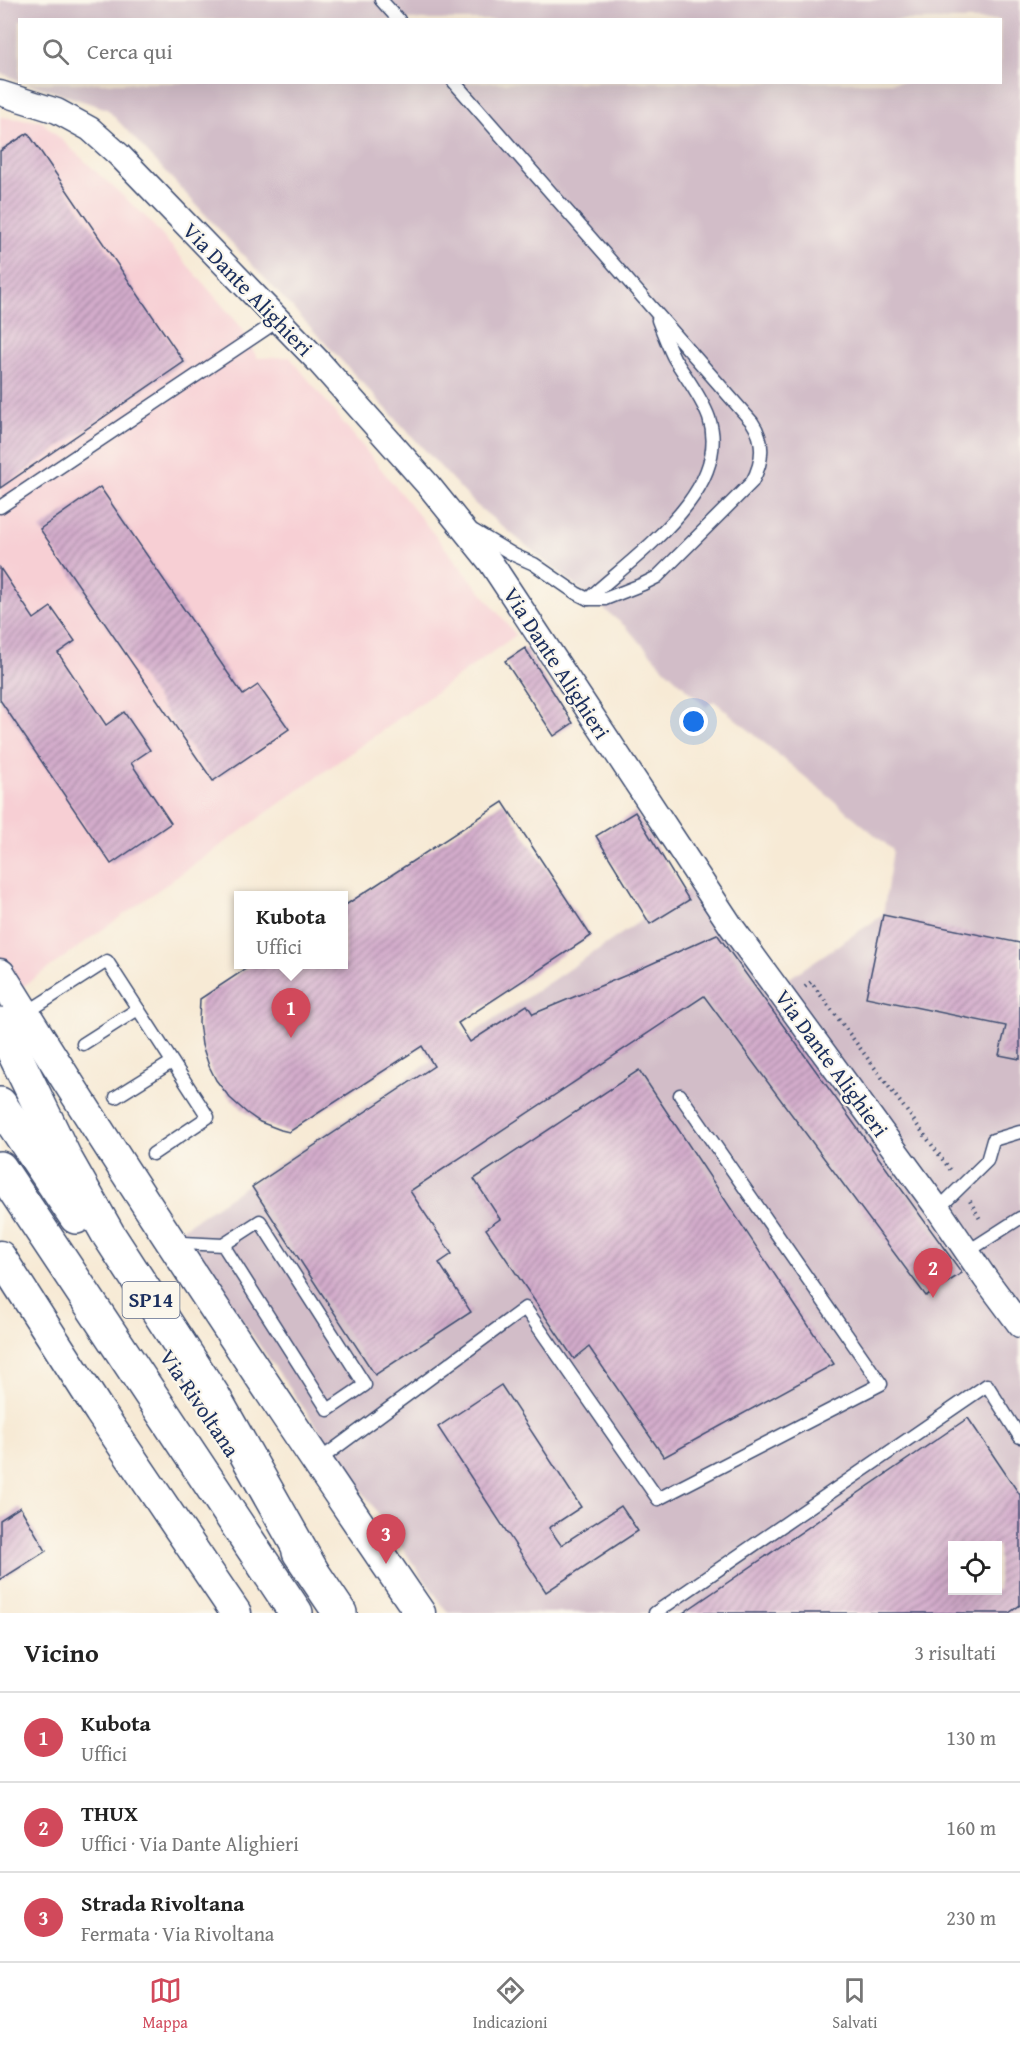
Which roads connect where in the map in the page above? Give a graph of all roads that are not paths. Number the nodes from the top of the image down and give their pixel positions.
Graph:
1 (381, 0) edge
2 (397, 18) edge
3 (456, 84) edge
4 (0, 93) edge
5 (653, 308) junction
6 (279, 320) junction
7 (0, 507) edge
8 (458, 522) junction
9 (588, 599) junction
10 (0, 974) edge
11 (138, 1009) junction
12 (12, 1019) edge
13 (83, 1044) dead end
14 (172, 1062) junction
15 (680, 1095) dead end
16 (117, 1097) dead end
17 (0, 1104) edge
18 (1020, 1132) edge
19 (153, 1154) dead end
20 (0, 1168) edge
21 (0, 1204) edge
22 (938, 1209) junction
23 (1020, 1218) edge
24 (223, 1245) junction
25 (177, 1248) junction
26 (967, 1252) junction
27 (0, 1257) edge
28 (1020, 1325) edge
29 (167, 1419) junction
30 (1020, 1437) edge
31 (318, 1461) junction
32 (312, 1571) junction
33 (236, 1613) edge
34 (296, 1613) edge
35 (340, 1613) edge
36 (420, 1613) edge
37 (655, 1613) edge

1 - 2 lane
3 - 5 lane
4 - 6 street, Via Dante Alighieri
5 - 9 lane
5 - 9 lane
6 - 7 lane
6 - 8 street, Via Dante Alighieri
8 - 9 lane
8 - 22 street, Via Dante Alighieri
10 - 12 street
11 - 12 lane
11 - 13 lane
11 - 14 lane
12 - 25 street
12 - 32 highway, SP14
14 - 16 lane
14 - 19 lane
15 - 31 lane
17 - 32 highway, Via Rivoltana / SP14
18 - 22 lane
20 - 29 highway, Via Rivoltana / SP14
21 - 29 highway, SP14
22 - 26 street, Via Dante Alighieri
23 - 26 lane
24 - 24 lane
24 - 25 lane
25 - 31 street
26 - 28 street, Via Dante Alighieri
27 - 33 street
29 - 34 highway, Via Rivoltana / SP14
30 - 37 lane
31 - 36 street
32 - 35 highway, Via Rivoltana / SP14

